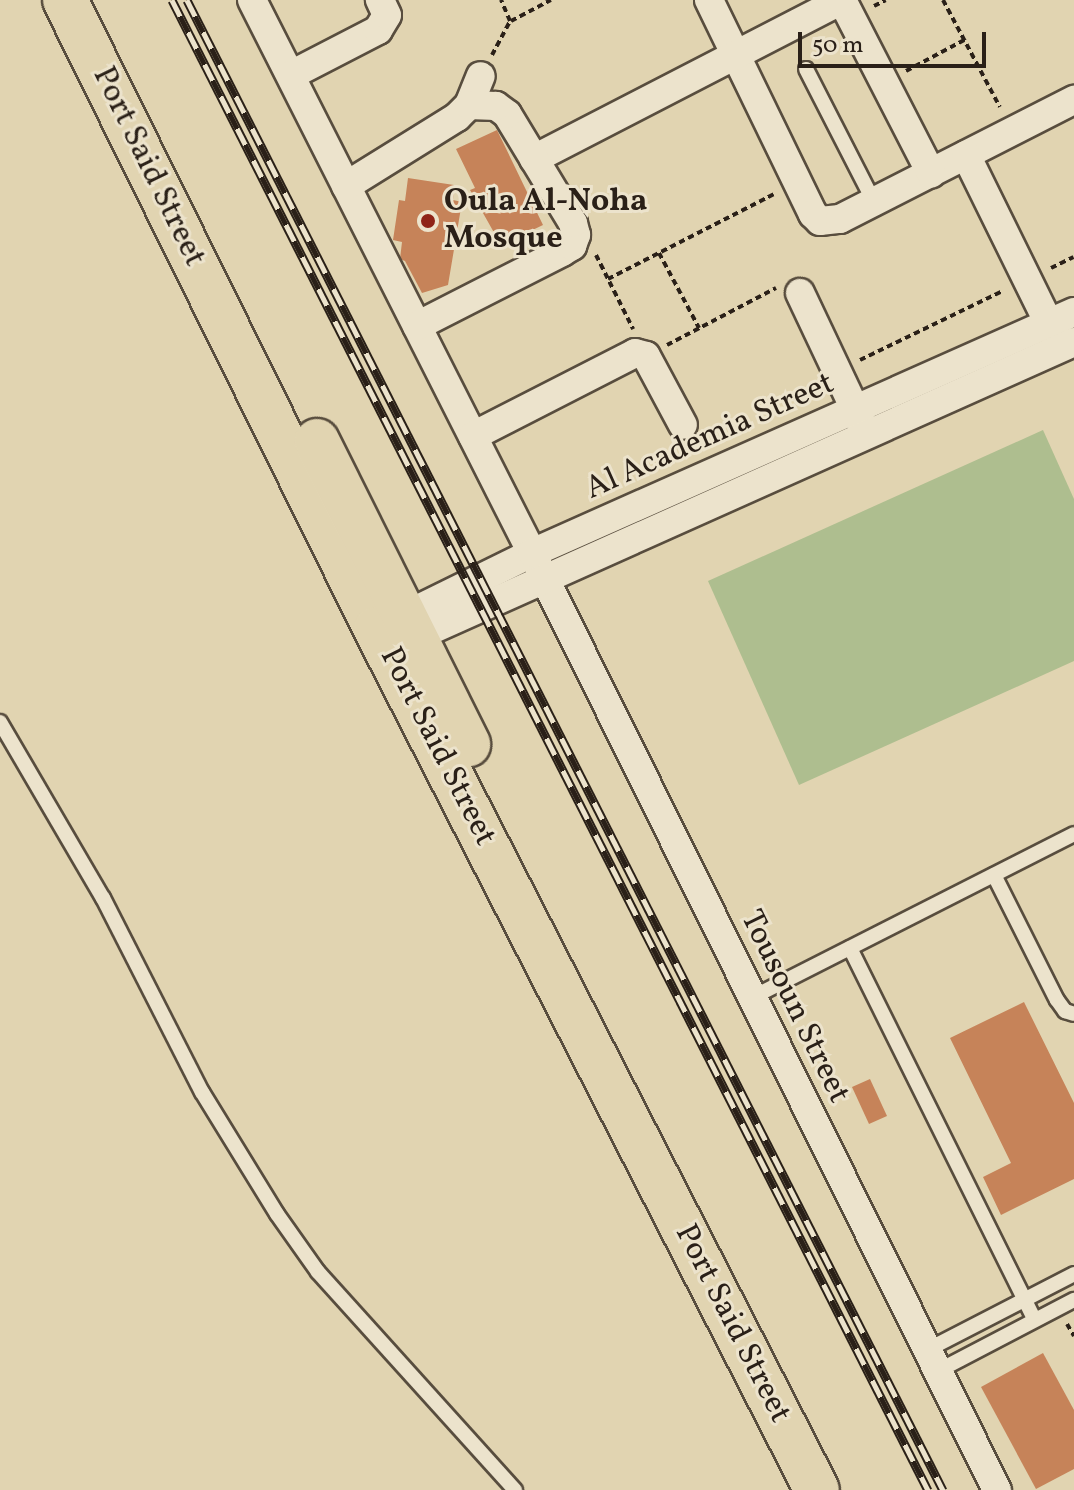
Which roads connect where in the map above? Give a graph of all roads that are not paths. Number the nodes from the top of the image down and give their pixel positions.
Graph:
1 (65, 0) edge
2 (91, 0) edge
3 (253, 0) edge
4 (380, 0) edge
5 (709, 0) edge
6 (842, 0) edge
7 (736, 55) junction
8 (806, 69) dead end
9 (291, 75) junction
10 (481, 76) road end
11 (1074, 100) edge
12 (469, 105) junction
13 (966, 155) junction
14 (534, 159) junction
15 (931, 173) junction
16 (346, 186) junction
17 (874, 202) junction
18 (800, 293) road end
19 (417, 326) junction
20 (1064, 331) edge
21 (861, 422) junction
22 (683, 425) dead end
23 (473, 436) junction
24 (532, 553) junction
25 (545, 579) junction
26 (396, 633) junction
27 (0, 722) edge
28 (1074, 834) edge
29 (994, 875) junction
30 (850, 948) junction
31 (751, 998) junction
32 (1074, 1014) edge
33 (1074, 1274) edge
34 (1025, 1299) junction
35 (1074, 1300) edge
36 (1035, 1320) junction
37 (930, 1362) junction
38 (515, 1490) edge
39 (817, 1490) edge
40 (842, 1490) edge
41 (997, 1490) edge

1 - 26 main road, Port Said Street
2 - 26 main road, Port Said Street
3 - 9 street, Tousoun Street
4 - 9 street
5 - 7 street
6 - 7 street
6 - 15 street
7 - 14 street
7 - 17 street
8 - 17 lane
9 - 16 street, Tousoun Street
10 - 12 street
11 - 13 street
12 - 14 street
12 - 16 street
13 - 15 street
13 - 20 street
14 - 19 street
15 - 17 street
16 - 19 street, Tousoun Street
18 - 21 street
19 - 23 street, Tousoun Street
20 - 21 street, Al Academia Street
21 - 24 street, Al Academia Street
21 - 25 street, Al Academia Street
22 - 23 street
23 - 24 street, Tousoun Street
24 - 25 street, Tousoun Street
24 - 26 street, Al Academia Street
25 - 26 street, Al Academia Street
25 - 31 street, Tousoun Street
26 - 39 main road, Port Said Street
26 - 40 main road, Port Said Street
27 - 38 lane
28 - 29 lane
29 - 30 lane
29 - 32 lane
30 - 31 lane
30 - 34 lane
31 - 37 street, Tousoun Street
33 - 34 lane
34 - 36 lane
34 - 37 lane
35 - 36 lane
36 - 37 lane
37 - 41 street, Tousoun Street

